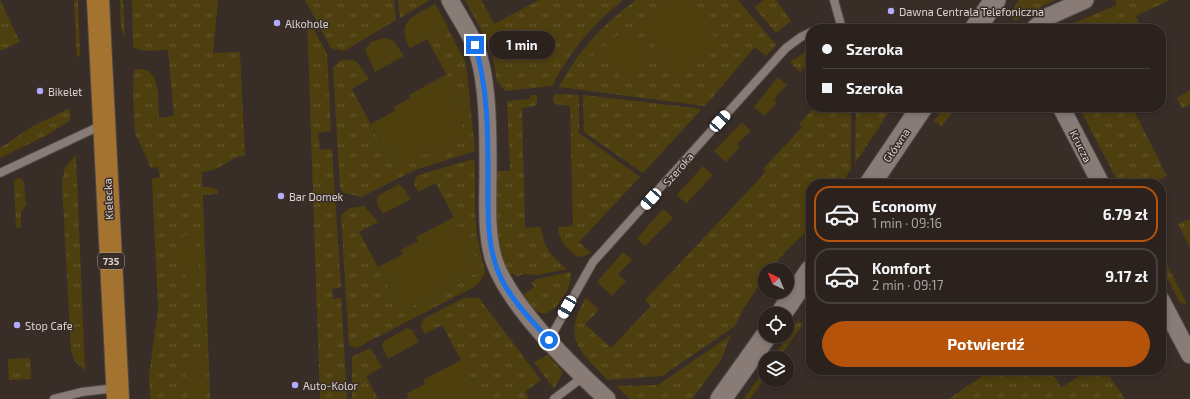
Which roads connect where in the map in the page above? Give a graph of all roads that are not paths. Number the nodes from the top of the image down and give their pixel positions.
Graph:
1 (98, 0) edge
2 (450, 0) edge
3 (834, 0) edge
4 (995, 0) edge
5 (1085, 0) edge
6 (841, 24) edge
7 (983, 24) edge
8 (1039, 24) edge
9 (806, 34) edge
10 (919, 112) edge
11 (1064, 112) edge
12 (105, 124) junction
13 (0, 174) edge
14 (873, 179) edge
15 (1098, 179) edge
16 (806, 277) edge
17 (786, 307) edge
18 (1166, 310) edge
19 (549, 340) junction
20 (761, 343) edge
21 (1190, 356) edge
22 (583, 377) junction
23 (117, 393) edge
24 (54, 399) edge
25 (554, 399) edge
26 (607, 399) edge
27 (721, 399) edge

1 - 12 main road, Kielecka / 735
2 - 19 street
3 - 6 lane
4 - 7 street
5 - 8 street
9 - 19 lane, Szeroka
10 - 14 street, Główna
11 - 15 street, Krucza
12 - 13 lane
12 - 23 main road, Kielecka / 735
16 - 17 street
18 - 21 street
19 - 22 street
20 - 27 street
22 - 25 lane
22 - 26 street
23 - 24 lane

